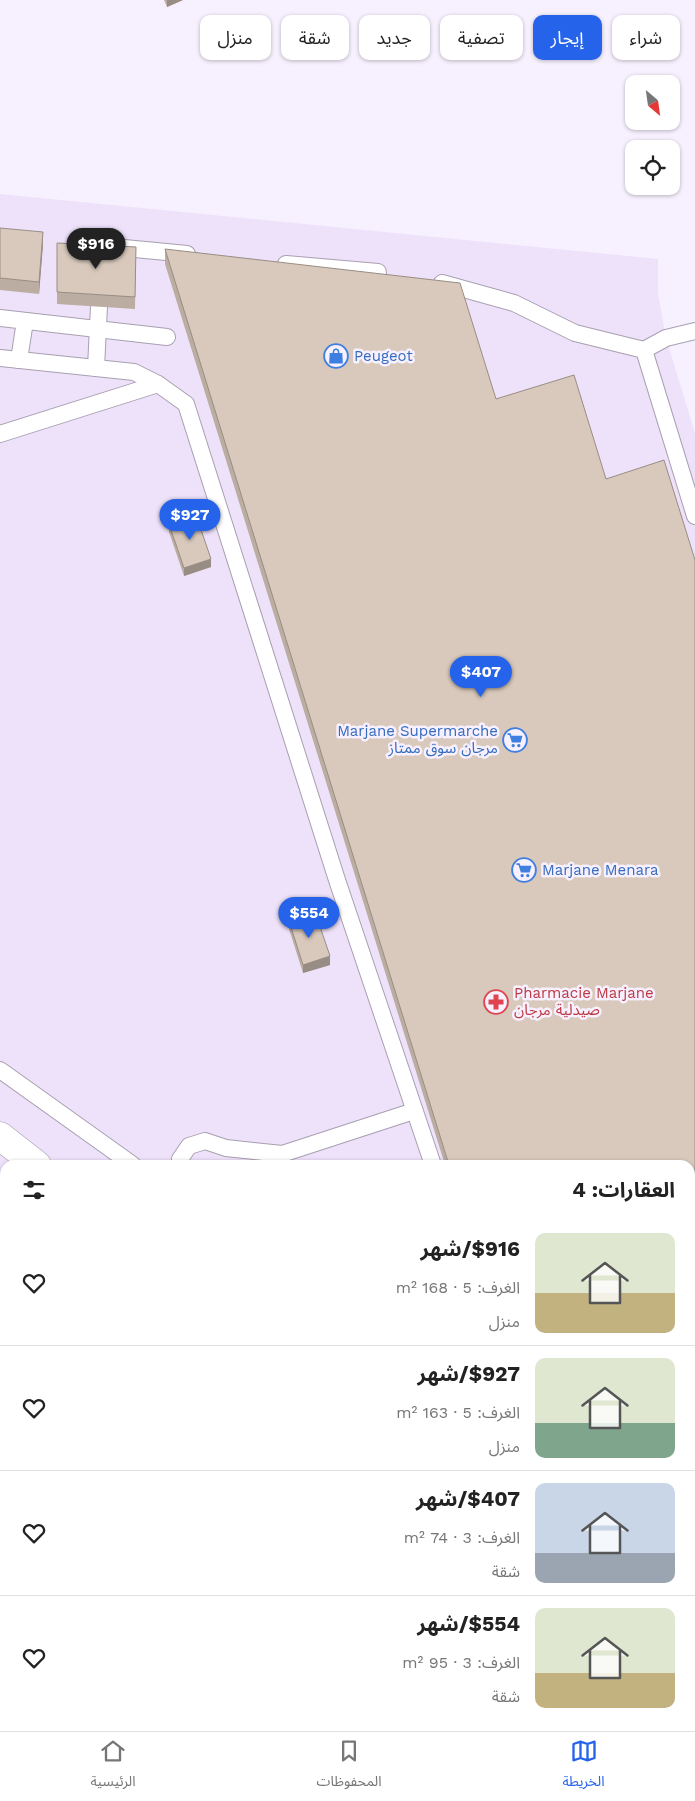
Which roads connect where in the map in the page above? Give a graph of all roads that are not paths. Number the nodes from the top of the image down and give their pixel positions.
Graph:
1 (101, 256) edge
2 (205, 256) edge
3 (272, 262) edge
4 (378, 272) edge
5 (442, 283) edge
6 (99, 306) edge
7 (0, 318) edge
8 (25, 321) junction
9 (98, 330) junction
10 (695, 331) edge
11 (167, 337) dead end
12 (644, 350) junction
13 (0, 358) edge
14 (19, 360) junction
15 (96, 368) junction
16 (158, 384) junction
17 (0, 434) edge
18 (695, 516) edge
19 (0, 1070) edge
20 (414, 1111) junction
21 (0, 1136) edge
22 (31, 1160) edge
23 (125, 1160) edge
24 (180, 1160) edge
25 (429, 1160) edge

1 - 2 lane
3 - 4 lane
5 - 12 lane
6 - 9 lane
7 - 8 lane
8 - 9 lane
8 - 14 lane
9 - 11 lane
9 - 15 lane
10 - 12 lane
12 - 18 lane
13 - 14 lane
14 - 15 lane
15 - 16 lane
16 - 17 lane
16 - 20 lane
19 - 23 lane
20 - 24 lane
20 - 25 lane
21 - 22 main road

